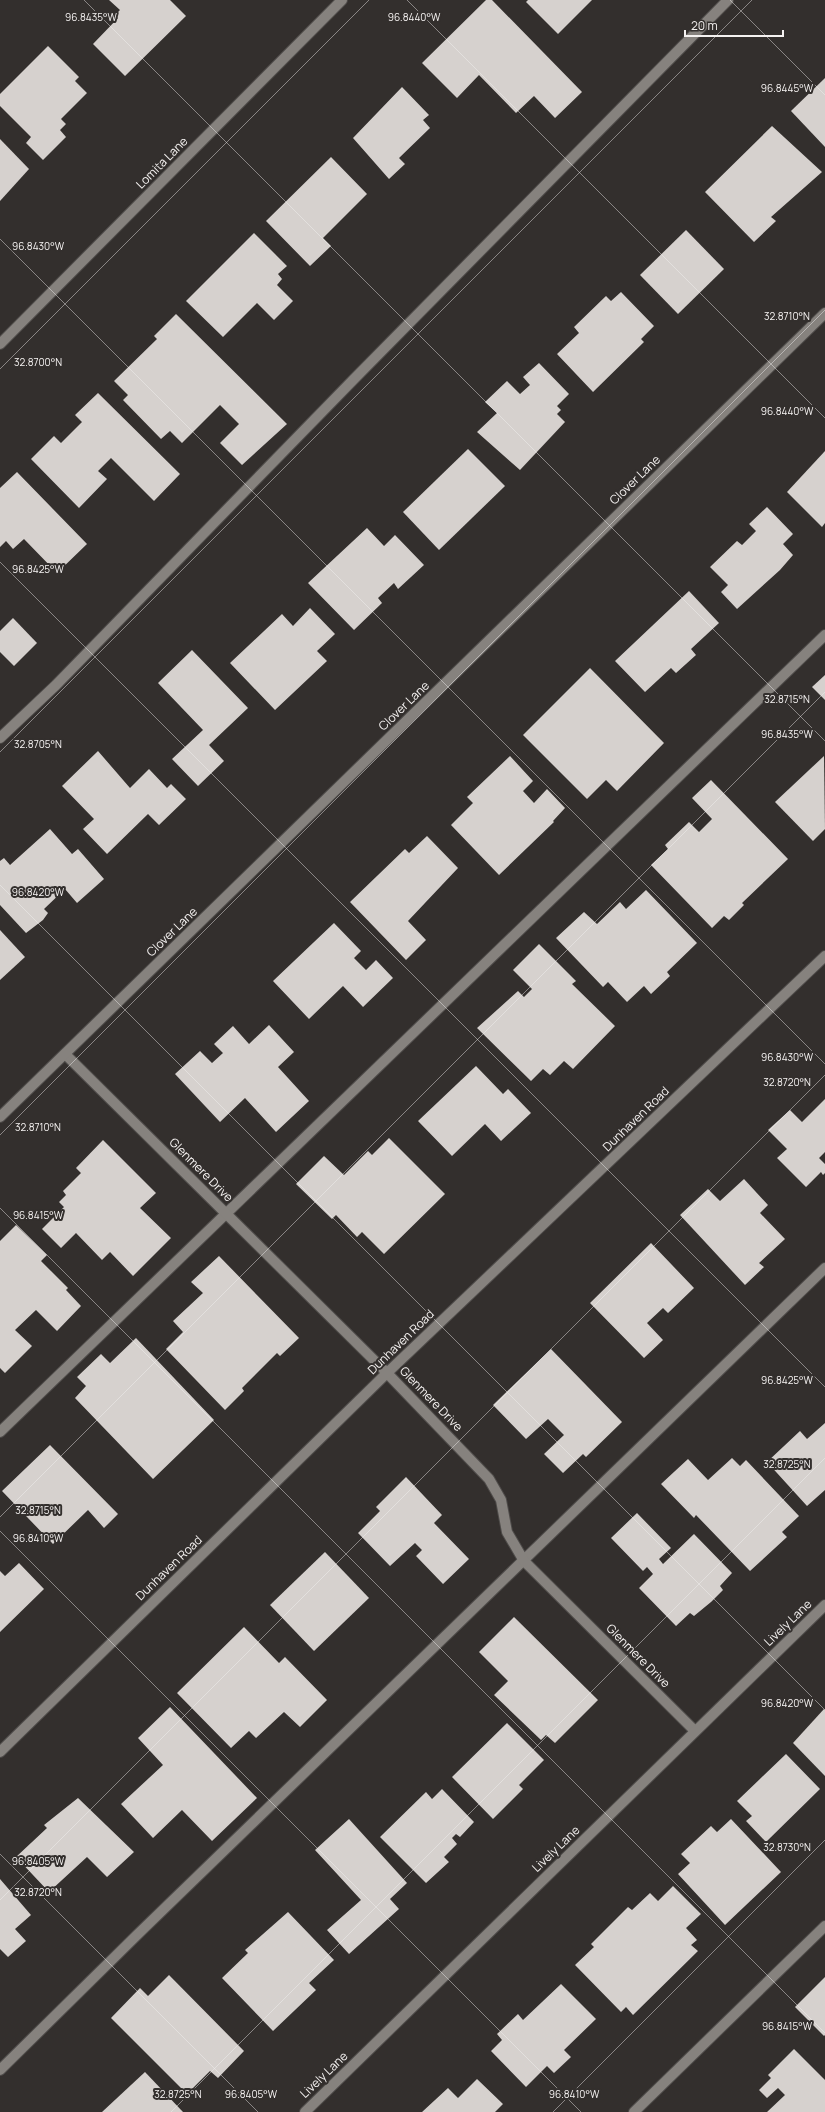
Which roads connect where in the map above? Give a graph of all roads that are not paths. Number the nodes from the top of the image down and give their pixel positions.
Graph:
1 (342, 0) edge
2 (728, 0) edge
3 (825, 313) edge
4 (0, 344) edge
5 (825, 635) edge
6 (0, 738) edge
7 (825, 956) edge
8 (65, 1054) junction
9 (0, 1117) edge
10 (227, 1214) junction
11 (825, 1268) edge
12 (387, 1373) junction
13 (0, 1432) edge
14 (524, 1561) junction
15 (825, 1605) edge
16 (695, 1731) junction
17 (0, 1752) edge
18 (825, 1926) edge
19 (0, 2070) edge
20 (305, 2112) edge
21 (634, 2112) edge

1 - 4 street, Lomita Lane
2 - 6 street
3 - 8 street, Clover Lane
5 - 10 street
7 - 12 street, Dunhaven Road
8 - 9 street, Clover Lane
8 - 10 street, Glenmere Drive
10 - 12 street, Glenmere Drive
10 - 13 street
11 - 14 street
12 - 14 street, Glenmere Drive
12 - 17 street, Dunhaven Road
14 - 16 street, Glenmere Drive
14 - 19 street
15 - 16 street, Lively Lane
16 - 20 street, Lively Lane
18 - 21 street

